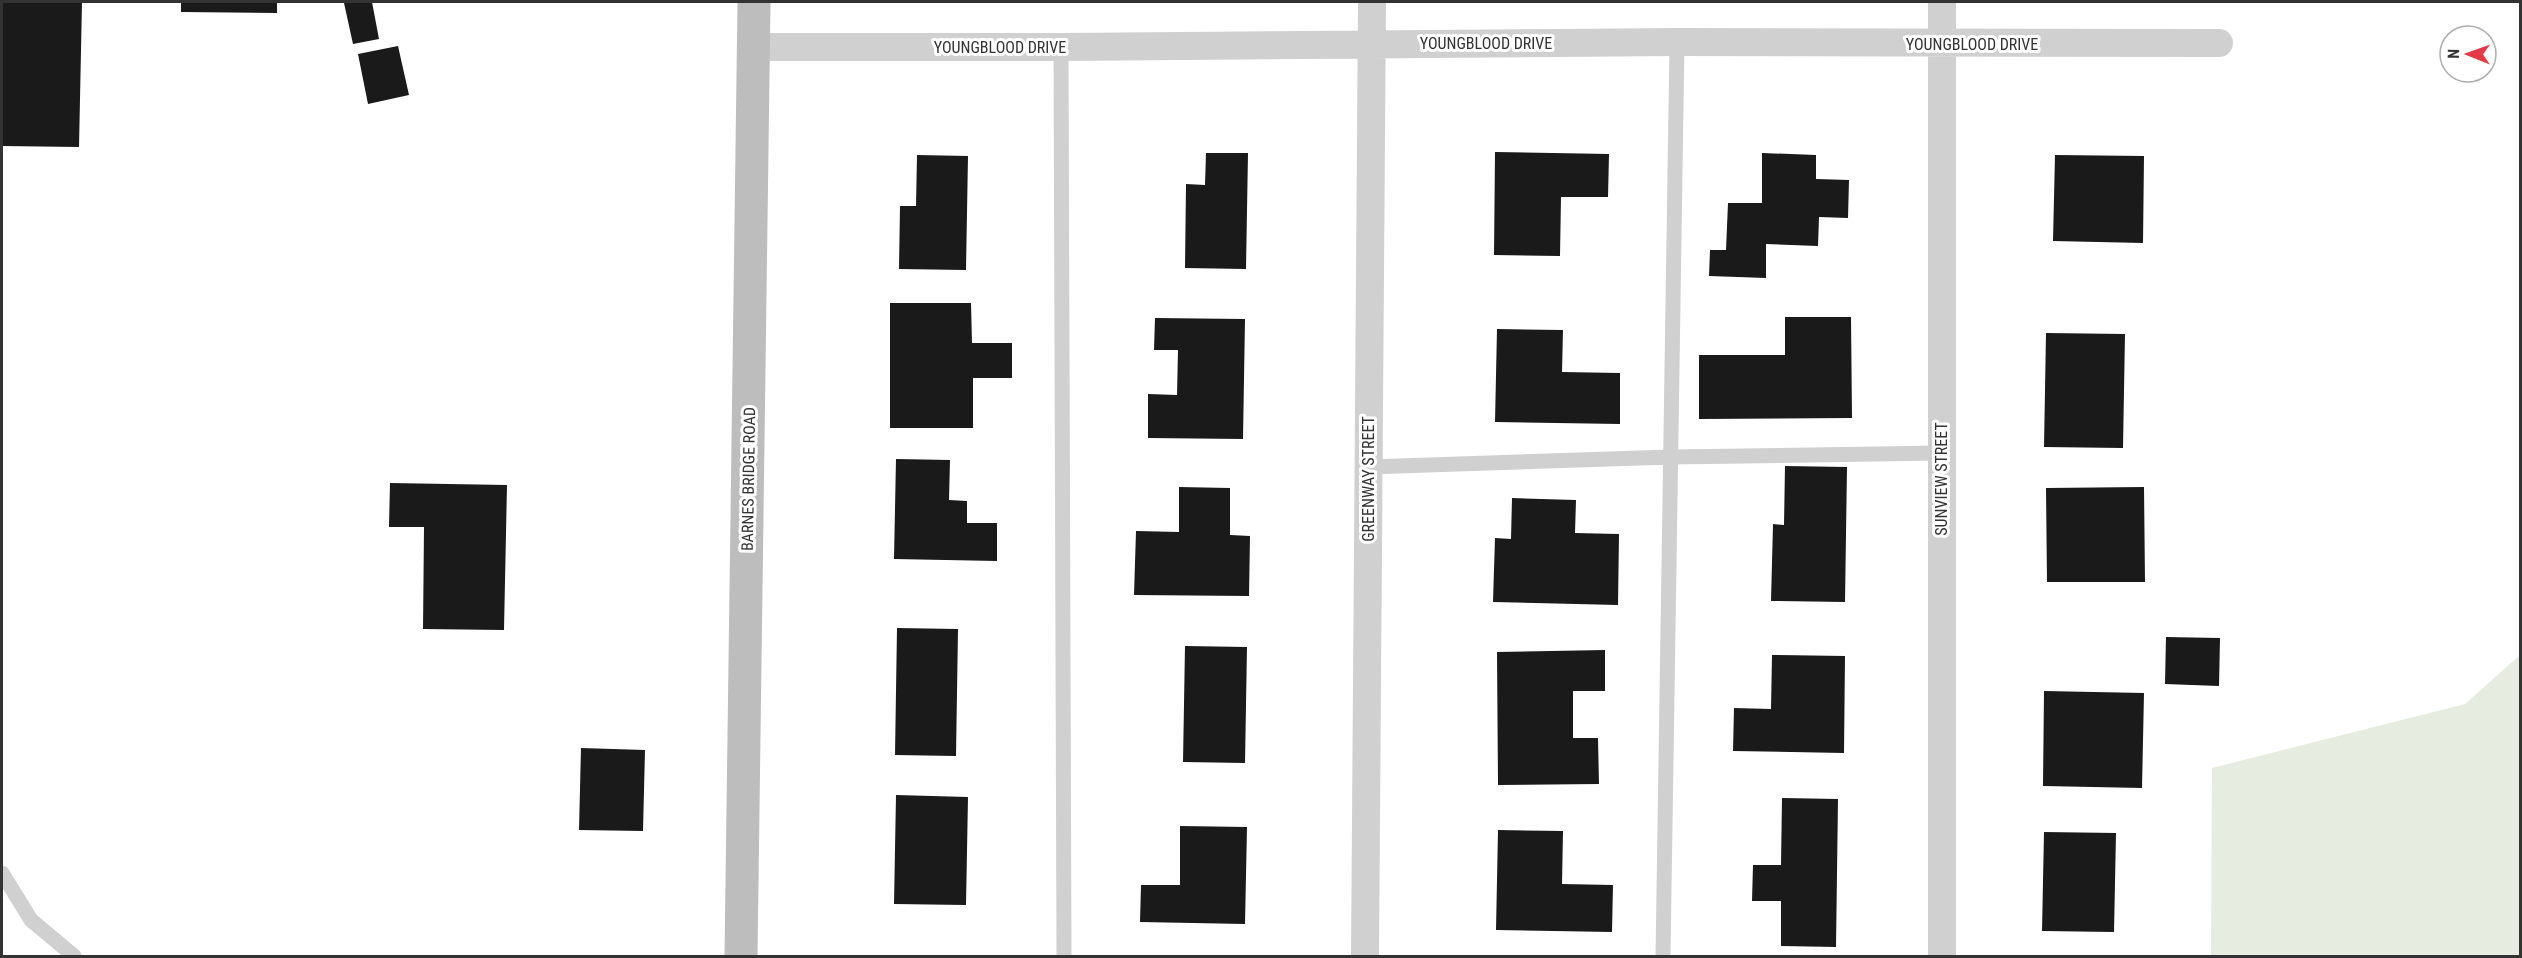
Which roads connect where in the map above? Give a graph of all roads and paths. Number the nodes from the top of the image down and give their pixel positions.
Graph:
1 (754, 2) edge
2 (1371, 2) edge
3 (1942, 2) edge
4 (1677, 42) junction
5 (2219, 43) dead end
6 (1371, 44) junction
7 (1941, 44) junction
8 (753, 47) junction
9 (1061, 47) junction
10 (1941, 453) junction
11 (1671, 457) junction
12 (1368, 467) junction
13 (2, 873) edge
14 (74, 957) edge
15 (741, 957) edge
16 (1064, 957) edge
17 (1365, 957) edge
18 (1663, 957) edge
19 (1942, 957) edge

1 - 8 street, BARNES BRIDGE ROAD
2 - 6 street, GREENWAY STREET
3 - 7 street, SUNVIEW STREET
4 - 6 street, YOUNGBLOOD DRIVE
4 - 7 street, YOUNGBLOOD DRIVE
4 - 11 lane
5 - 7 street, YOUNGBLOOD DRIVE
6 - 9 street, YOUNGBLOOD DRIVE
6 - 12 street, GREENWAY STREET
7 - 10 street, SUNVIEW STREET
8 - 9 street, YOUNGBLOOD DRIVE
8 - 15 street, BARNES BRIDGE ROAD
9 - 16 lane
10 - 11 lane
10 - 19 street, SUNVIEW STREET
11 - 12 lane
11 - 18 lane
12 - 17 street, GREENWAY STREET
13 - 14 lane

